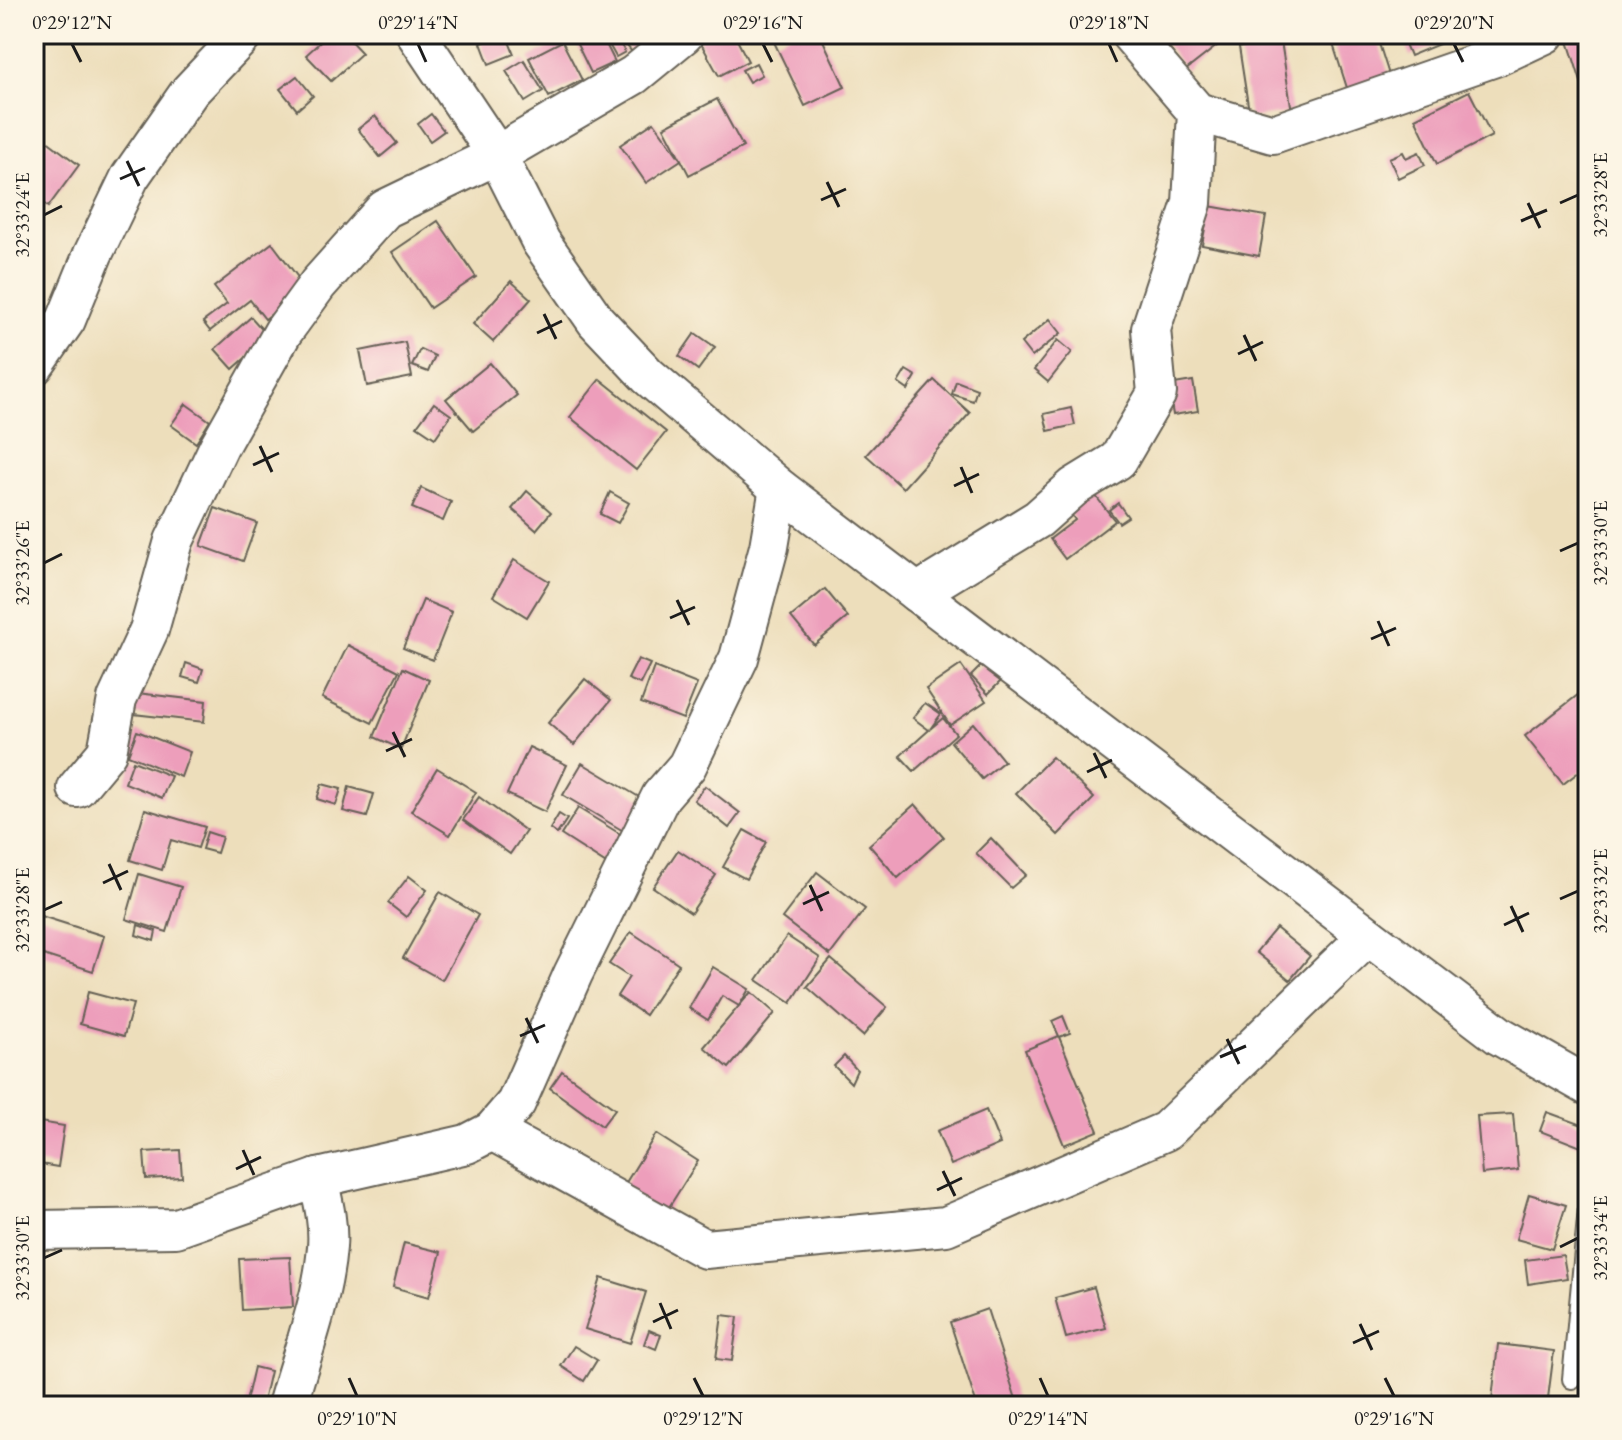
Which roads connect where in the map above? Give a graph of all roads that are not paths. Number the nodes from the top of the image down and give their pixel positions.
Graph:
1 (244, 34) edge
2 (416, 34) edge
3 (684, 34) edge
4 (1130, 34) edge
5 (1545, 34) edge
6 (1197, 112) junction
7 (497, 155) junction
8 (34, 366) edge
9 (779, 488) junction
10 (917, 593) junction
11 (77, 788) dead end
12 (1368, 936) junction
13 (1588, 1086) edge
14 (492, 1131) junction
15 (318, 1178) junction
16 (1588, 1208) edge
17 (34, 1230) edge
18 (1572, 1379) dead end
19 (287, 1406) edge

1 - 8 street
2 - 7 street
3 - 7 street
4 - 6 street
5 - 6 street
6 - 10 street
7 - 9 street
7 - 11 street
9 - 10 street
9 - 14 street
10 - 12 street
12 - 13 street
12 - 14 street
14 - 15 street
15 - 17 street
15 - 19 street
16 - 18 lane

